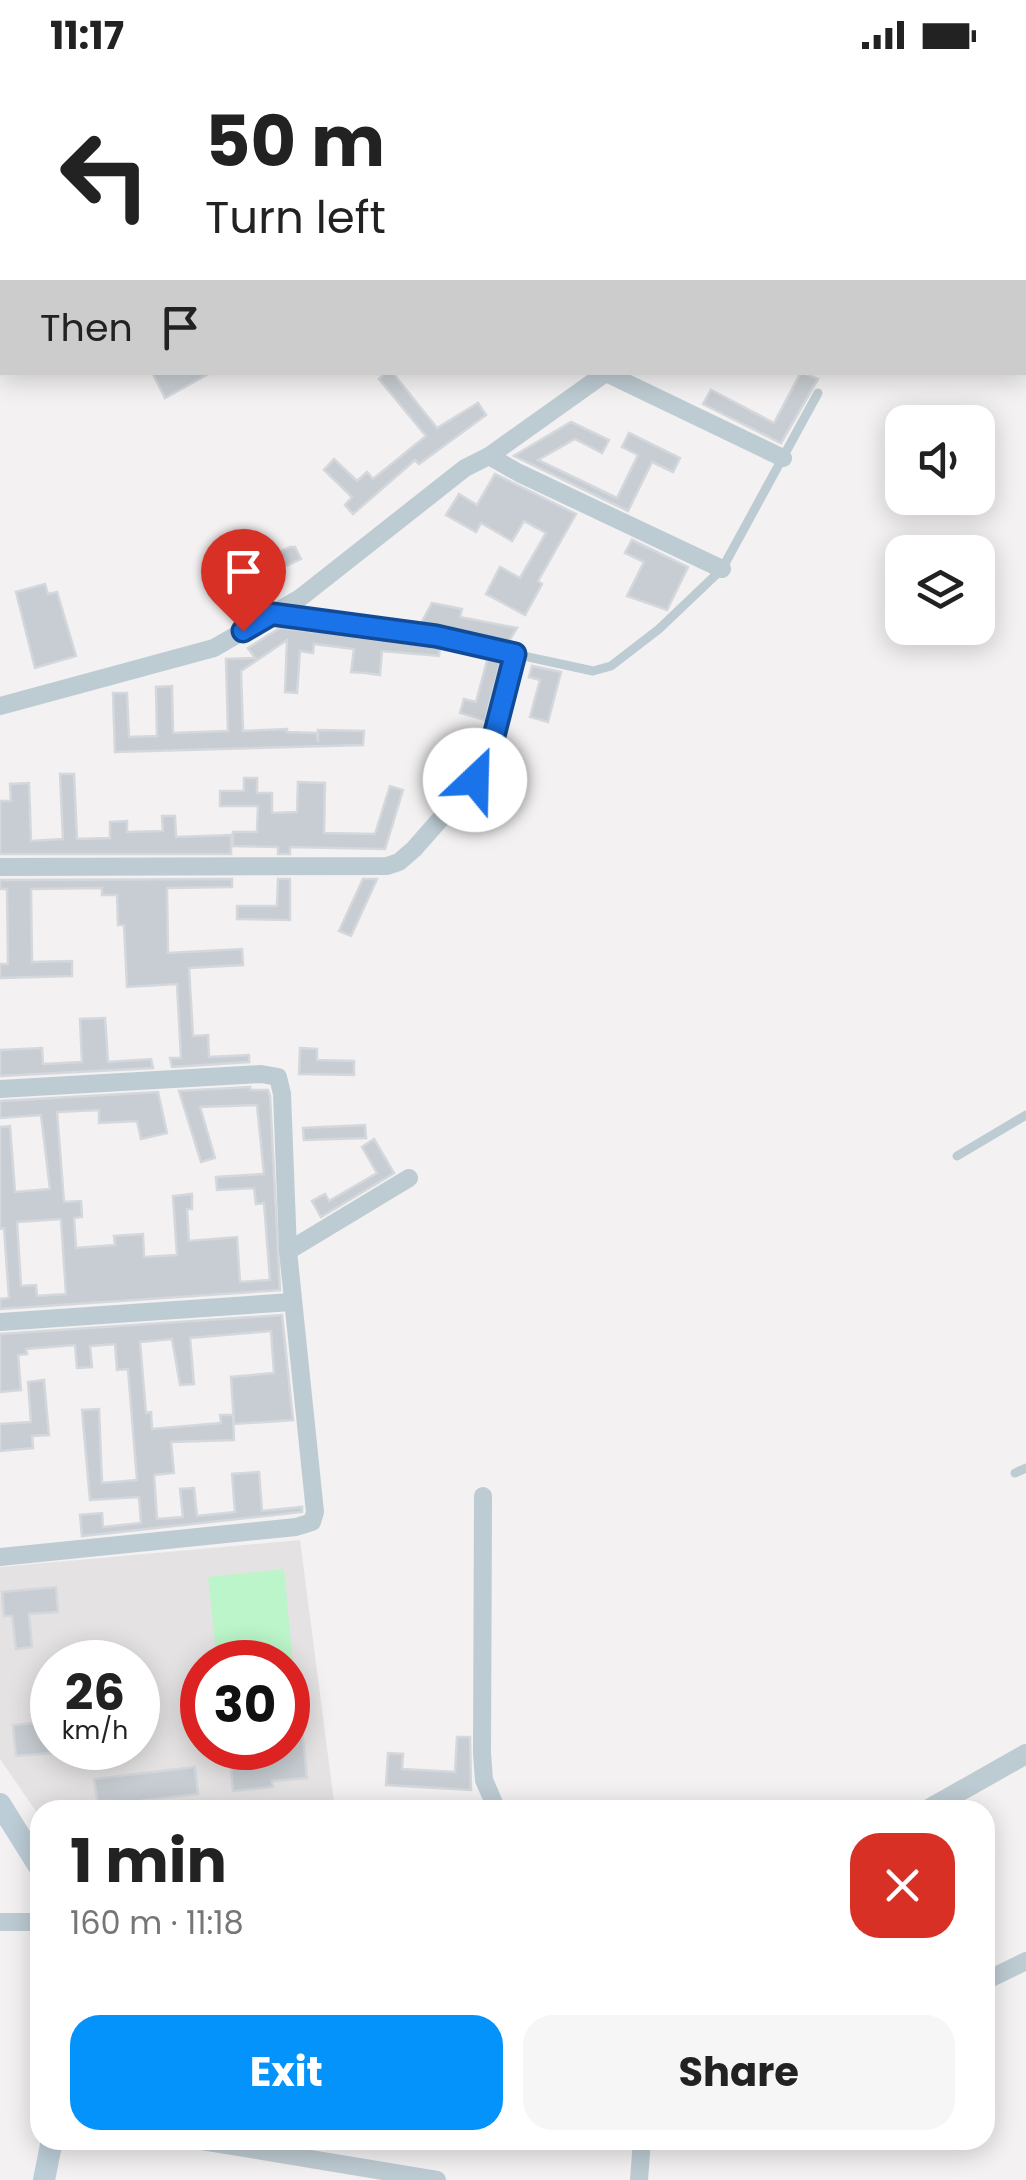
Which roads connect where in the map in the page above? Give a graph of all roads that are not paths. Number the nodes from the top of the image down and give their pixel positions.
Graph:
1 (603, 375) edge
2 (610, 375) edge
3 (818, 393) dead end
4 (489, 456) junction
5 (783, 458) junction
6 (722, 569) junction
7 (272, 614) junction
8 (515, 654) junction
9 (0, 706) edge
10 (0, 867) edge
11 (0, 1088) edge
12 (1026, 1115) edge
13 (956, 1156) dead end
14 (409, 1178) dead end
15 (288, 1251) junction
16 (292, 1302) junction
17 (0, 1322) edge
18 (1026, 1468) edge
19 (1015, 1472) dead end
20 (484, 1496) dead end
21 (0, 1558) edge
22 (1026, 1754) edge
23 (493, 1800) edge
24 (945, 1800) edge
25 (0, 1804) edge
26 (30, 1852) edge
27 (0, 1922) edge
28 (30, 1922) edge
29 (1026, 1961) edge
30 (995, 1976) edge
31 (50, 2150) edge
32 (260, 2150) edge
33 (641, 2150) edge
34 (312, 2158) junction
35 (44, 2180) edge
36 (309, 2180) edge
37 (438, 2180) edge
38 (639, 2180) edge

1 - 4 street
2 - 5 street
3 - 5 lane
4 - 6 street
4 - 7 street
5 - 6 lane
6 - 8 lane
7 - 8 lane
7 - 9 street
8 - 10 street
11 - 15 street
12 - 13 lane
14 - 15 street
15 - 16 street
16 - 17 street
16 - 21 street
18 - 19 lane
20 - 23 street
22 - 24 street
25 - 26 main road
27 - 28 street
29 - 30 street
31 - 35 main road
32 - 34 street
33 - 38 street
34 - 36 street
34 - 37 street

